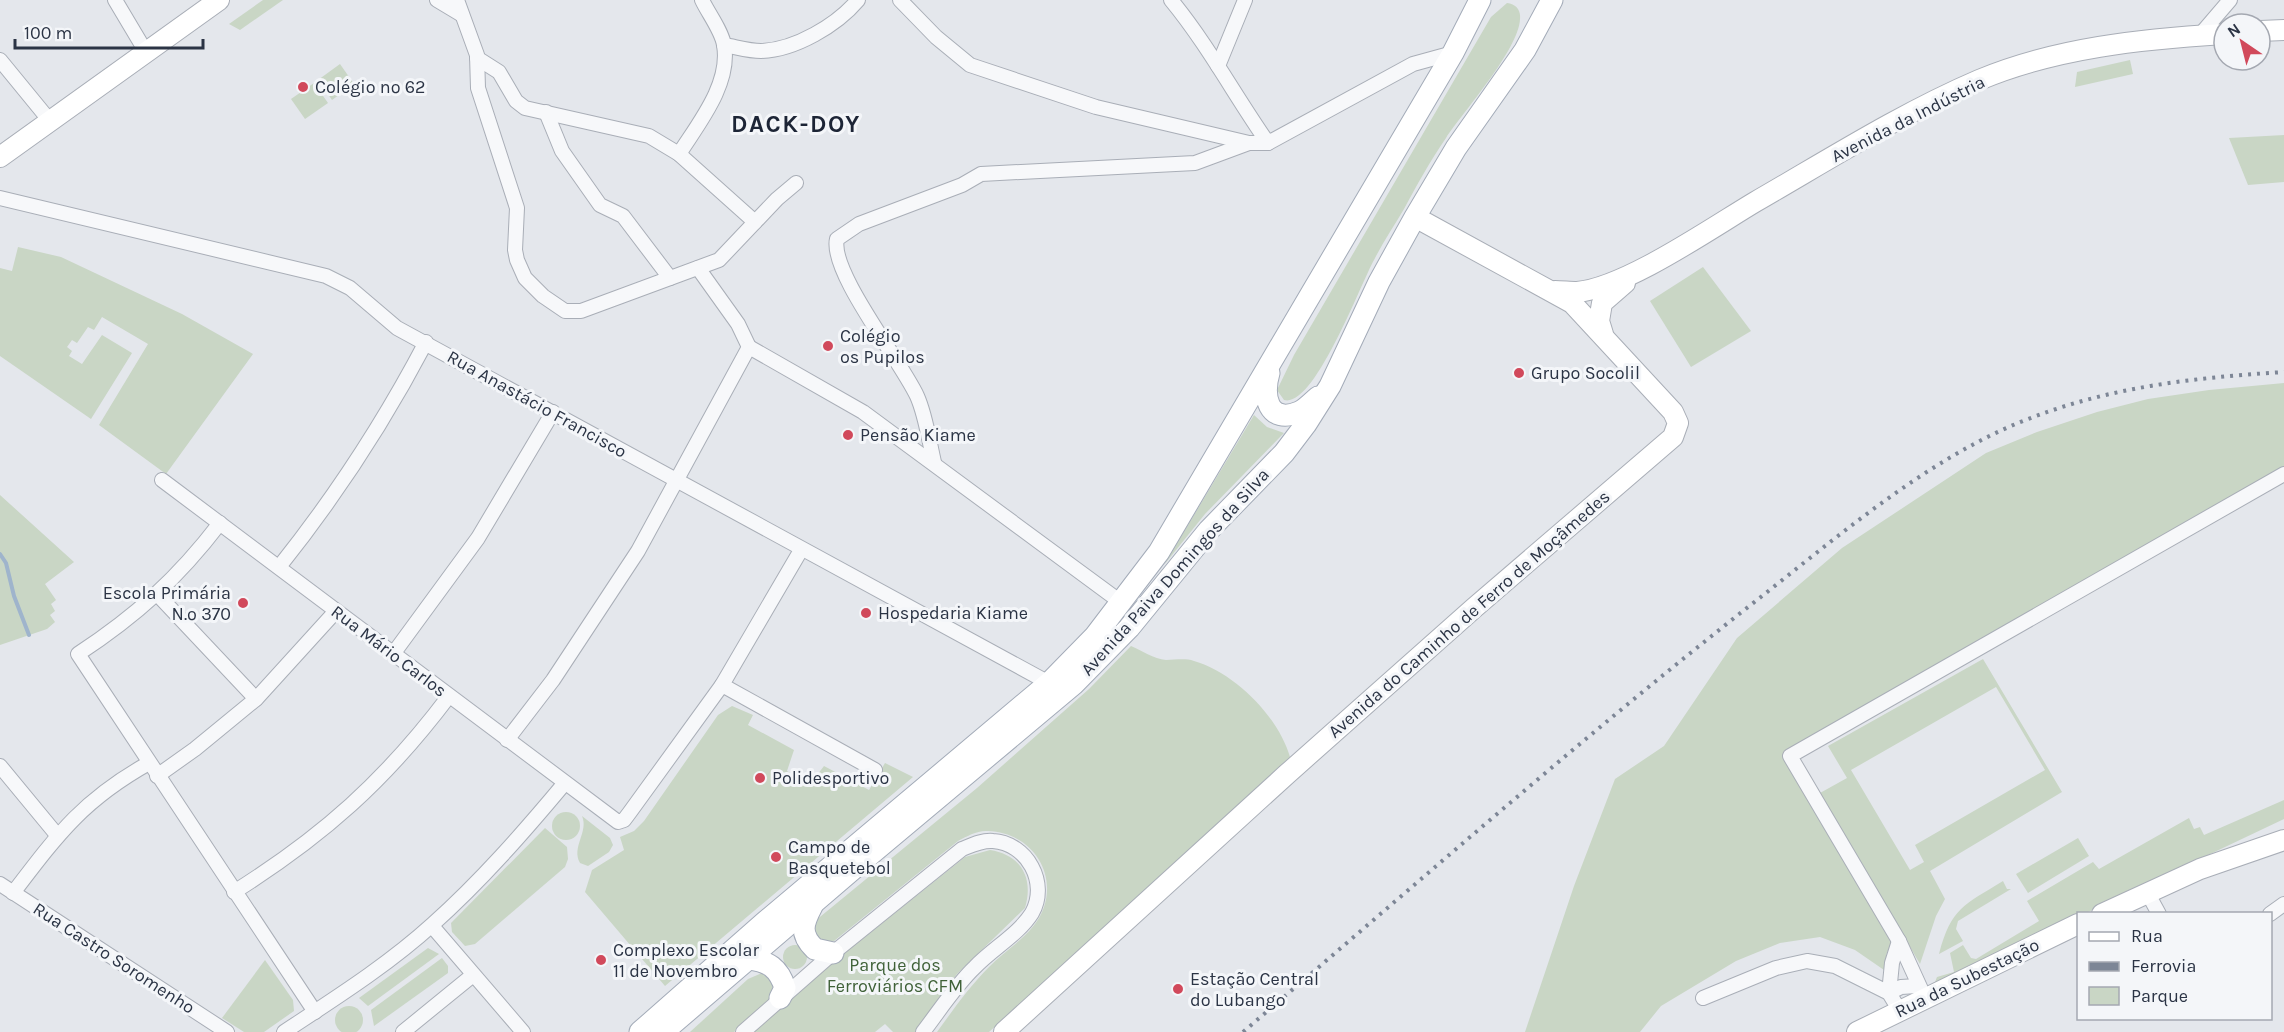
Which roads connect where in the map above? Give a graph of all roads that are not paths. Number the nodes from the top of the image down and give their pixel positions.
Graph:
1 (115, 0) edge
2 (219, 0) edge
3 (437, 0) edge
4 (457, 0) edge
5 (702, 0) edge
6 (858, 0) edge
7 (900, 0) edge
8 (1171, 0) edge
9 (1245, 0) edge
10 (1480, 0) edge
11 (1535, 0) edge
12 (1552, 0) edge
13 (2230, 0) edge
14 (462, 15) junction
15 (1539, 26) junction
16 (2212, 34) edge
17 (2200, 35) junction
18 (724, 45) junction
19 (146, 52) junction
20 (1453, 53) junction
21 (477, 58) junction
22 (0, 60) edge
23 (1218, 66) junction
24 (546, 112) junction
25 (50, 121) junction
26 (1249, 143) junction
27 (1268, 143) junction
28 (678, 154) junction
29 (0, 157) edge
30 (796, 183) dead end
31 (0, 198) edge
32 (1414, 217) junction
33 (755, 222) junction
34 (1652, 263) junction
35 (698, 268) junction
36 (670, 279) junction
37 (1549, 290) junction
38 (1603, 334) junction
39 (426, 342) junction
40 (749, 347) junction
41 (1274, 356) junction
42 (1329, 386) junction
43 (553, 412) junction
44 (934, 462) junction
45 (2284, 474) edge
46 (162, 480) dead end
47 (677, 482) junction
48 (220, 523) junction
49 (801, 550) junction
50 (279, 567) junction
51 (158, 595) junction
52 (1122, 603) junction
53 (336, 611) junction
54 (393, 654) junction
55 (1049, 683) junction
56 (722, 685) junction
57 (449, 696) junction
58 (256, 699) junction
59 (507, 740) junction
60 (149, 763) junction
61 (0, 766) edge
62 (875, 770) dead end
63 (157, 776) junction
64 (564, 784) junction
65 (57, 835) junction
66 (2284, 840) edge
67 (0, 884) edge
68 (234, 892) junction
69 (2147, 892) junction
70 (13, 893) junction
71 (814, 902) junction
72 (2106, 912) edge
73 (2158, 912) edge
74 (2077, 925) edge
75 (432, 926) junction
76 (1899, 941) junction
77 (833, 953) junction
78 (748, 959) junction
79 (473, 975) junction
80 (1921, 992) junction
81 (1889, 993) junction
82 (780, 998) junction
83 (1703, 998) dead end
84 (1900, 1011) junction
85 (315, 1012) junction
86 (227, 1032) edge
87 (284, 1032) edge
88 (403, 1032) edge
89 (523, 1032) edge
90 (640, 1032) edge
91 (663, 1032) edge
92 (743, 1032) edge
93 (923, 1032) edge
94 (1004, 1032) edge
95 (1857, 1032) edge

1 - 19 street
2 - 19 street
3 - 14 street
4 - 14 street
5 - 18 street
6 - 18 street
7 - 26 street
8 - 23 street
9 - 23 street
10 - 20 main road, Avenida Paiva Domingos da Silva
11 - 15 main road
12 - 15 main road, Avenida Paiva Domingos da Silva
13 - 17 street
14 - 21 street
15 - 32 main road, Avenida Paiva Domingos da Silva
16 - 17 street, Avenida da Indústria
17 - 34 street, Avenida da Indústria
18 - 28 street
19 - 25 street
20 - 27 street
20 - 41 main road, Avenida Paiva Domingos da Silva
21 - 24 street
21 - 36 street
22 - 25 street
23 - 27 street
24 - 28 street
24 - 36 street
25 - 29 street
26 - 27 street
26 - 44 street
28 - 33 street
30 - 33 street
31 - 39 street, Rua Anastácio Francisco
32 - 37 street, Avenida do Caminho de Ferro de Moçâmedes
32 - 42 main road, Avenida Paiva Domingos da Silva
33 - 35 street
34 - 37 street, Avenida da Indústria
34 - 38 street, Avenida da Indústria
35 - 36 street
35 - 40 street
37 - 38 street, Avenida do Caminho de Ferro de Moçâmedes
38 - 94 street, Avenida do Caminho de Ferro de Moçâmedes
39 - 43 street, Rua Anastácio Francisco
39 - 50 street
40 - 44 street
40 - 47 street
41 - 42 main road
41 - 52 main road, Avenida Paiva Domingos da Silva
42 - 71 main road, Avenida Paiva Domingos da Silva
43 - 47 street, Rua Anastácio Francisco
43 - 54 street
44 - 52 street
45 - 76 street
46 - 48 street, Rua Mário Carlos
47 - 49 street, Rua Anastácio Francisco
47 - 59 street
48 - 50 street, Rua Mário Carlos
48 - 51 street
49 - 55 street, Rua Anastácio Francisco
49 - 56 street
50 - 53 street, Rua Mário Carlos
51 - 58 street
51 - 60 street
52 - 55 main road, Avenida Paiva Domingos da Silva
53 - 54 street, Rua Mário Carlos
53 - 58 street
54 - 57 street, Rua Mário Carlos
55 - 90 main road, Avenida Paiva Domingos da Silva
56 - 62 street
56 - 64 street, Rua Mário Carlos
57 - 59 street, Rua Mário Carlos
57 - 68 street
58 - 63 street
59 - 64 street, Rua Mário Carlos
60 - 63 street
60 - 65 street
61 - 65 street
63 - 68 street
64 - 75 street
65 - 70 street
66 - 69 street
67 - 70 street, Rua Castro Soromenho
68 - 85 street
69 - 72 street
69 - 73 street
70 - 86 street, Rua Castro Soromenho
71 - 77 main road
71 - 78 main road, Avenida Paiva Domingos da Silva
74 - 80 street, Rua da Subestação
75 - 79 street
75 - 85 street
76 - 80 street
76 - 81 street
77 - 82 street
77 - 93 street
78 - 82 main road
78 - 91 main road, Avenida Paiva Domingos da Silva
79 - 88 street
79 - 89 street
80 - 81 street
80 - 84 street, Rua da Subestação
81 - 83 street
81 - 84 street
82 - 92 street
84 - 95 street, Rua da Subestação
85 - 87 street

